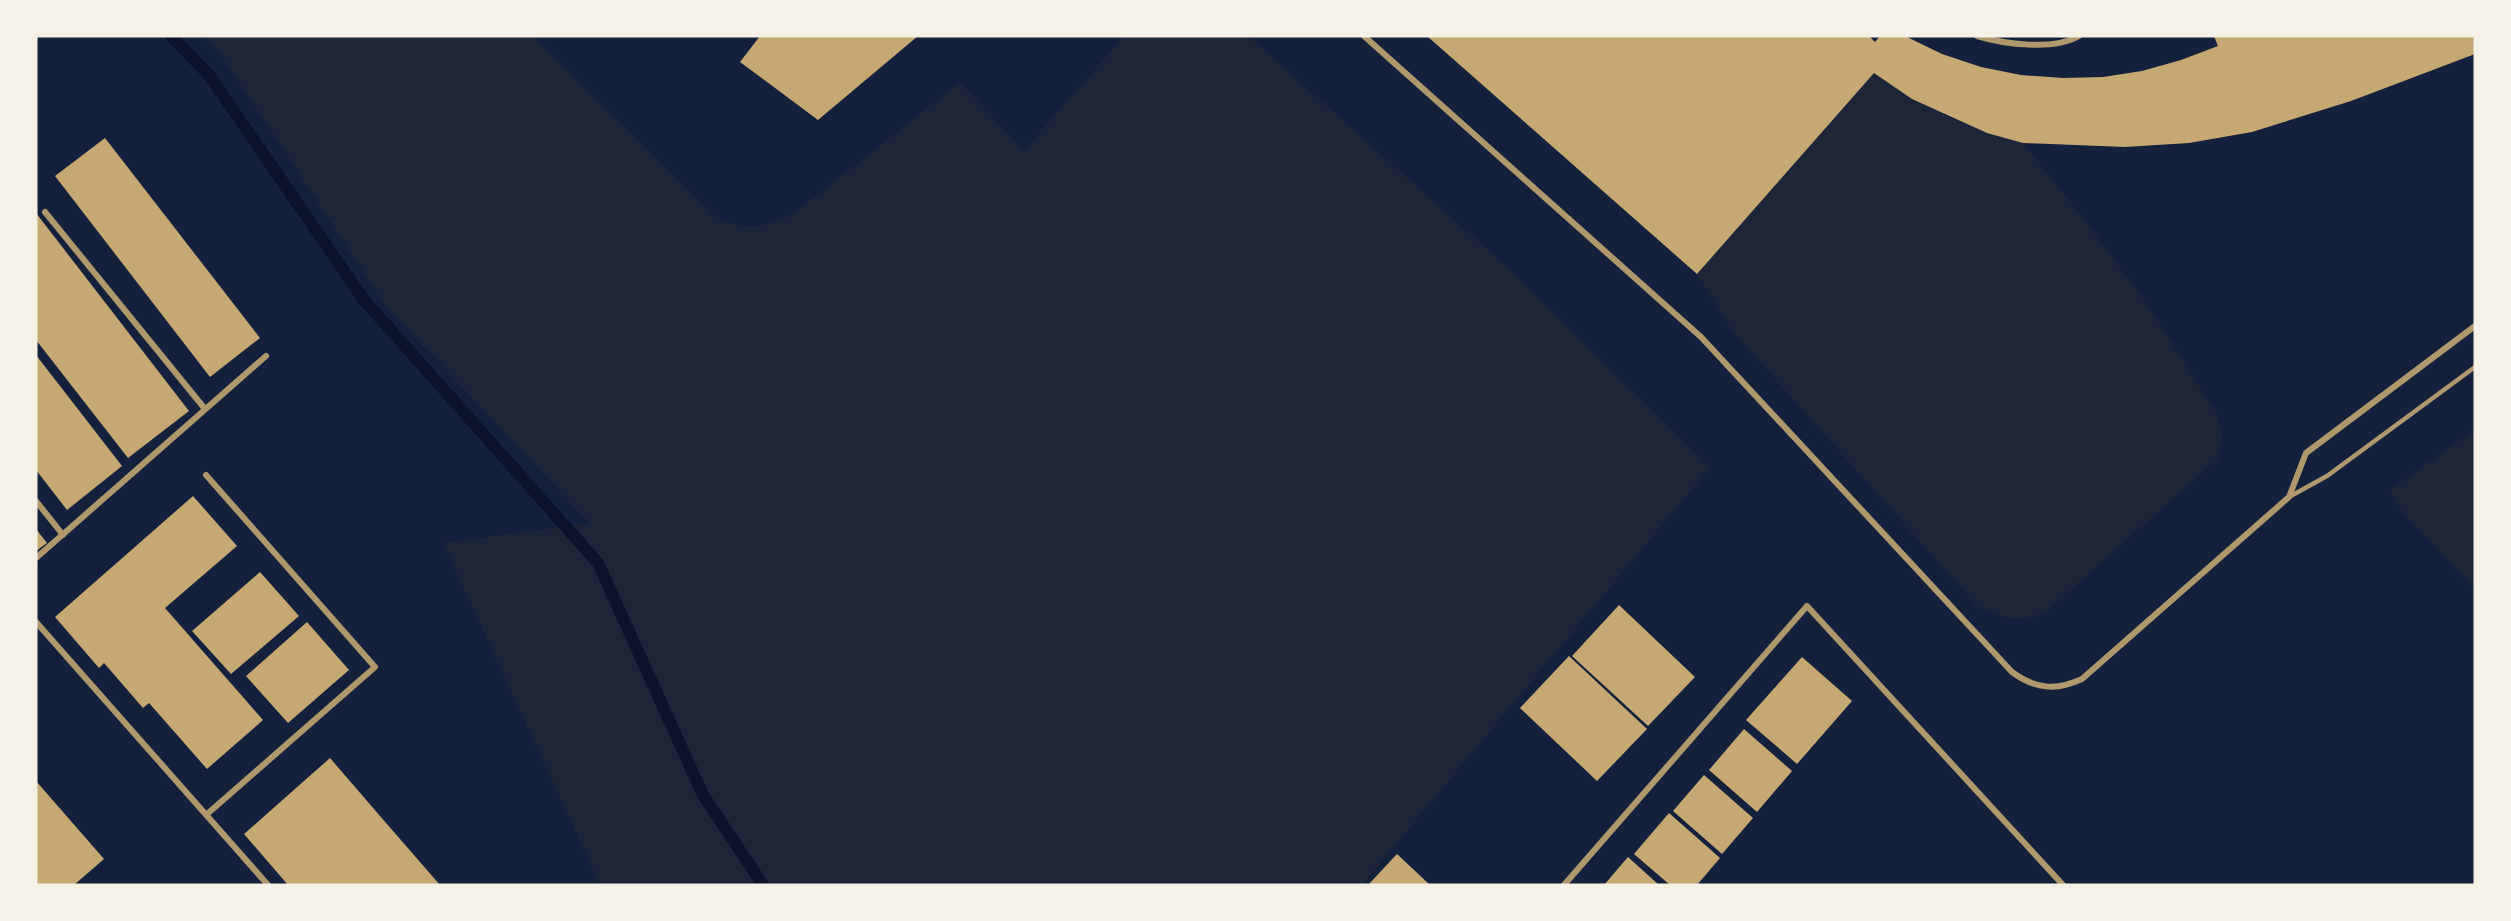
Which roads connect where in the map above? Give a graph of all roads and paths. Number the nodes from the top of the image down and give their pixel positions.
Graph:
1 (1364, 36) edge
2 (1977, 36) edge
3 (2079, 36) edge
4 (45, 212) dead end
5 (2475, 326) edge
6 (266, 356) dead end
7 (2475, 367) edge
8 (205, 409) junction
9 (206, 475) dead end
10 (2289, 497) junction
11 (36, 501) edge
12 (63, 535) junction
13 (36, 558) edge
14 (36, 622) edge
15 (206, 815) junction
16 (268, 885) edge
17 (1564, 885) edge
18 (2063, 885) edge

1 - 10 street
2 - 3 street
4 - 8 street
5 - 10 street
6 - 8 street
7 - 10 lane
8 - 12 street
9 - 15 street
11 - 12 street
12 - 13 street
14 - 15 street
15 - 16 street
17 - 18 street

